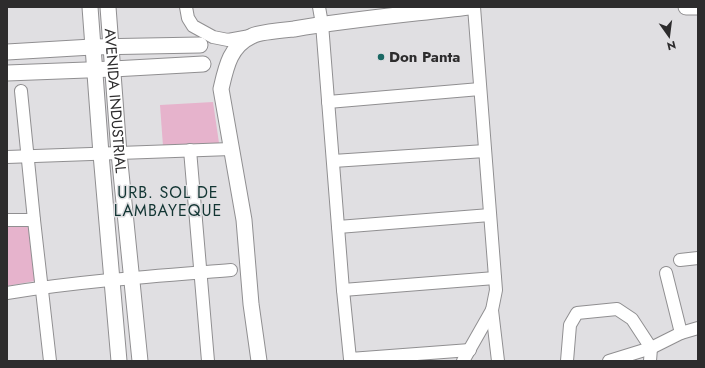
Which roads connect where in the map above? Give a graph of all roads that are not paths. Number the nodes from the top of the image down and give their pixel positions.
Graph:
1 (90, 7) edge
2 (108, 7) edge
3 (186, 7) edge
4 (319, 7) edge
5 (469, 7) edge
6 (474, 7) edge
7 (686, 7) edge
8 (698, 7) edge
9 (322, 24) junction
10 (252, 35) junction
11 (213, 37) junction
12 (200, 45) joint
13 (92, 47) junction
14 (111, 47) junction
15 (7, 52) edge
16 (203, 64) dead end
17 (113, 69) junction
18 (94, 70) junction
19 (7, 73) edge
20 (480, 89) junction
21 (21, 91) dead end
22 (328, 102) junction
23 (231, 149) junction
24 (190, 150) junction
25 (485, 151) junction
26 (119, 153) junction
27 (101, 154) junction
28 (7, 157) edge
29 (27, 157) junction
30 (333, 161) junction
31 (490, 216) junction
32 (7, 220) edge
33 (34, 220) junction
34 (338, 227) junction
35 (698, 258) edge
36 (680, 260) dead end
37 (231, 270) dead end
38 (201, 272) junction
39 (666, 273) dead end
40 (132, 278) junction
41 (496, 278) junction
42 (112, 280) junction
43 (41, 288) junction
44 (342, 290) junction
45 (7, 294) edge
46 (492, 310) junction
47 (698, 328) edge
48 (682, 333) junction
49 (651, 348) junction
50 (470, 350) junction
51 (50, 361) edge
52 (119, 361) edge
53 (140, 361) edge
54 (208, 361) edge
55 (259, 361) edge
56 (464, 361) edge
57 (498, 361) edge
58 (568, 361) edge
59 (609, 361) edge
60 (650, 361) edge

1 - 13 street, AVENIDA INDUSTRIAL
2 - 14 street, AVENIDA INDUSTRIAL
3 - 11 street
4 - 9 street
5 - 9 street
6 - 20 street
7 - 8 street
9 - 10 street
9 - 22 street
10 - 11 street
10 - 23 street
11 - 12 street
12 - 14 street
13 - 14 street
13 - 15 street
13 - 18 street, AVENIDA INDUSTRIAL
14 - 17 street, AVENIDA INDUSTRIAL
16 - 17 street
17 - 18 street
17 - 26 street, AVENIDA INDUSTRIAL
18 - 19 street
18 - 27 street, AVENIDA INDUSTRIAL
20 - 22 street
20 - 25 street
21 - 29 street
22 - 30 street
23 - 24 street
23 - 55 street
24 - 26 street
24 - 38 street
25 - 30 street
25 - 31 street
26 - 27 street
26 - 40 street, AVENIDA INDUSTRIAL
27 - 29 street
27 - 42 street, AVENIDA INDUSTRIAL
28 - 29 street
29 - 33 street
30 - 34 street
31 - 34 street
31 - 41 street
32 - 33 street
33 - 43 street
34 - 44 street
35 - 36 street
37 - 38 street
38 - 40 street
38 - 54 street
39 - 48 street
40 - 42 street
40 - 53 street, AVENIDA INDUSTRIAL
41 - 44 street
41 - 46 street
42 - 43 street
42 - 52 street, AVENIDA INDUSTRIAL
43 - 45 street
43 - 51 street
44 - 50 street
46 - 50 street
46 - 57 street
47 - 48 street
48 - 49 street
49 - 58 street
49 - 59 street
49 - 60 street
50 - 56 street

